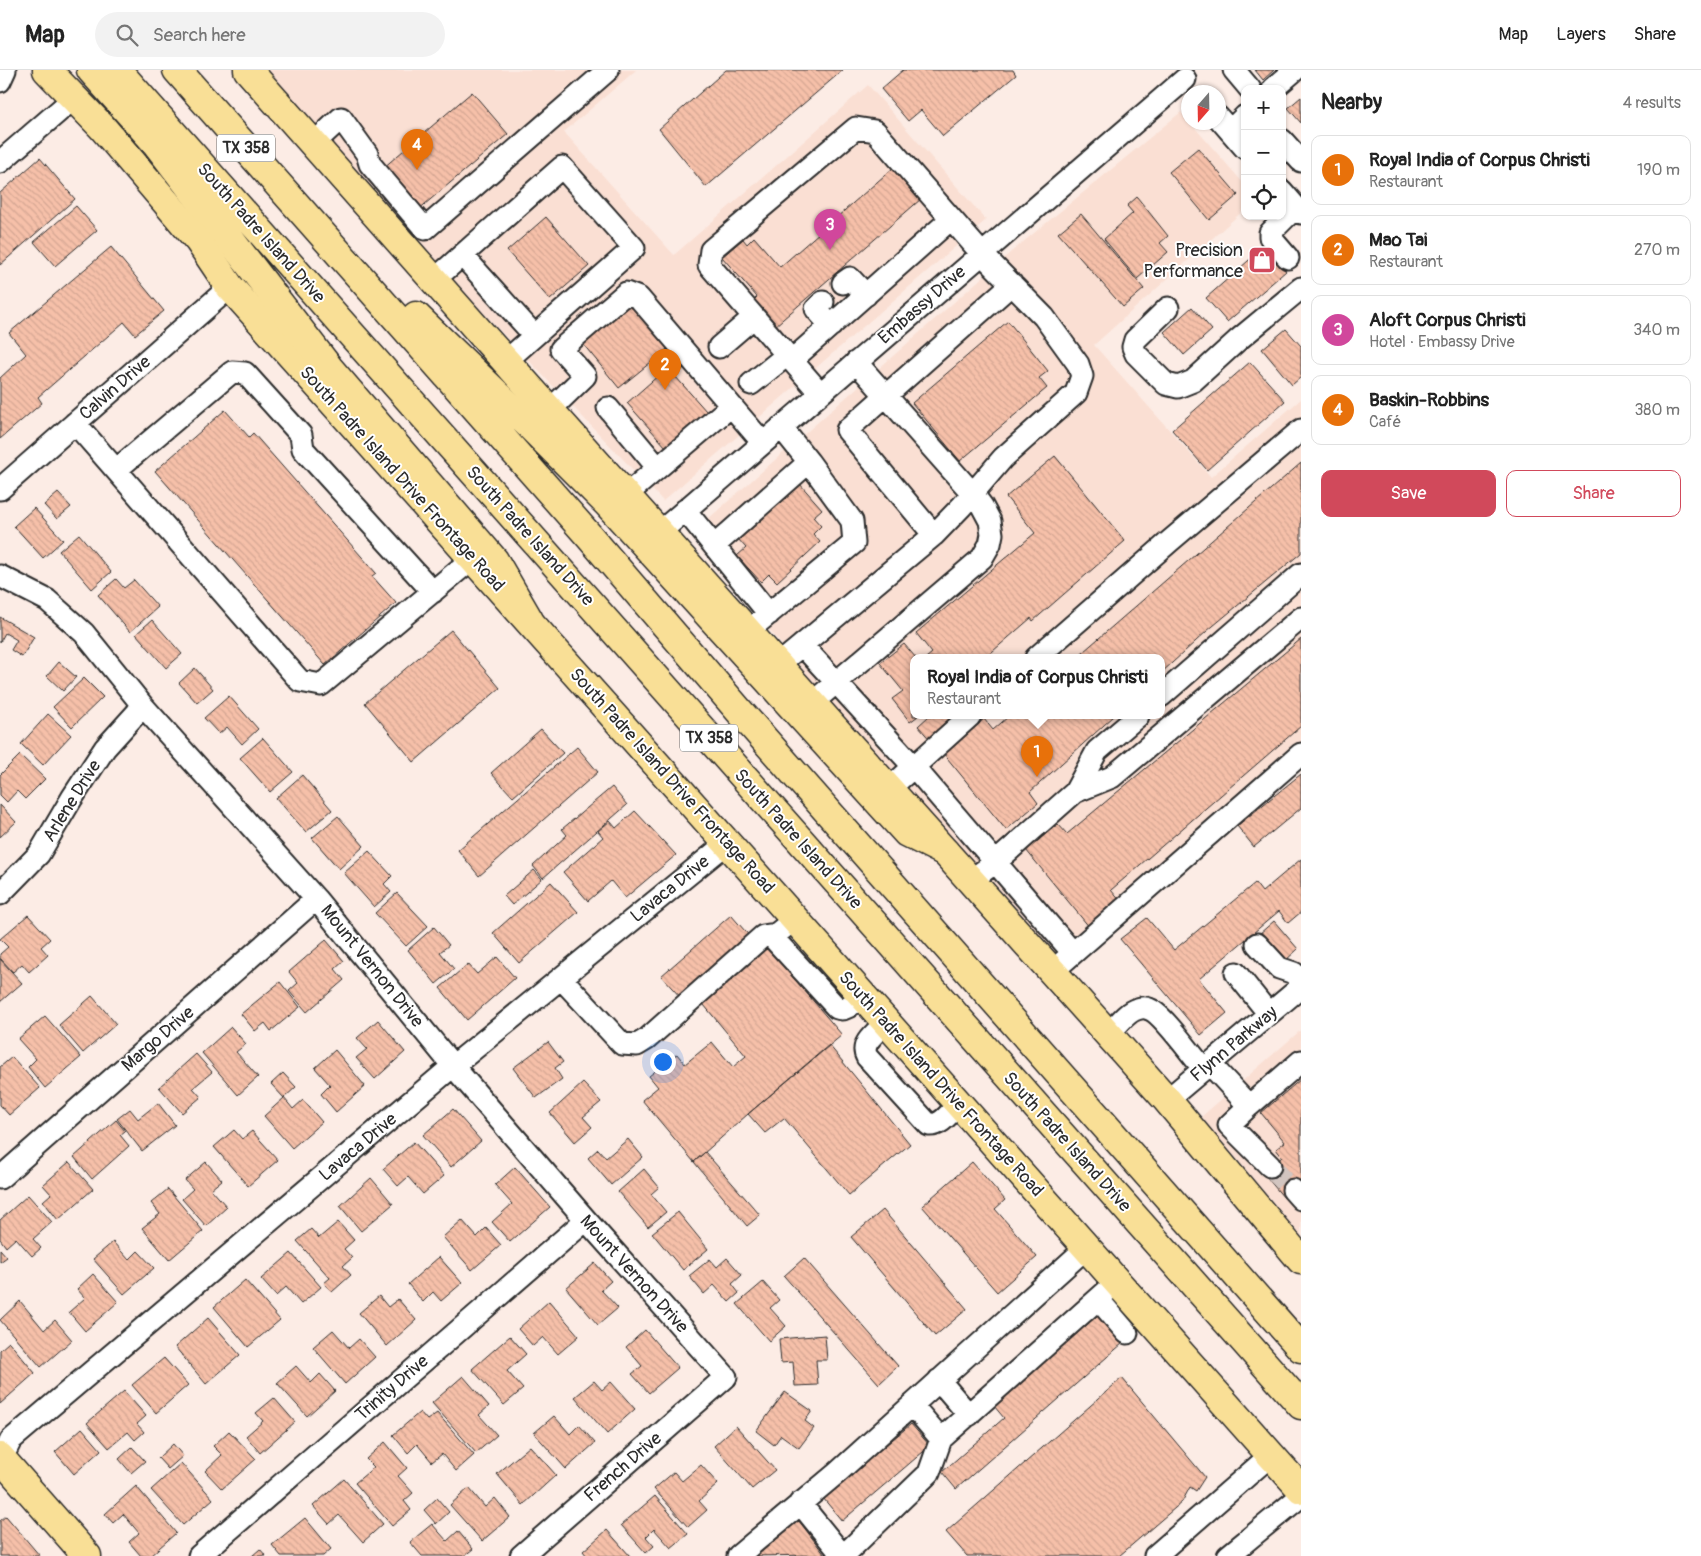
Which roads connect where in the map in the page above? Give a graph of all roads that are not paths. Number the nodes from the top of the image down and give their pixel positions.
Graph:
1 (5, 70) edge
2 (47, 70) edge
3 (91, 70) edge
4 (117, 70) edge
5 (177, 70) edge
6 (248, 70) edge
7 (608, 70) edge
8 (1234, 70) edge
9 (1295, 70) edge
10 (1187, 80) edge
11 (0, 81) edge
12 (1247, 85) edge
13 (1278, 85) edge
14 (74, 98) junction
15 (1231, 121) edge
16 (1241, 140) edge
17 (313, 144) junction
18 (1286, 144) edge
19 (1301, 161) edge
20 (0, 162) edge
21 (1286, 195) edge
22 (1299, 210) edge
23 (952, 219) junction
24 (425, 229) junction
25 (404, 248) junction
26 (982, 254) junction
27 (462, 255) junction
28 (1288, 258) dead end
29 (434, 280) junction
30 (843, 283) dead end
31 (1012, 284) junction
32 (230, 287) junction
33 (1301, 288) edge
34 (371, 290) junction
35 (866, 295) junction
36 (823, 302) dead end
37 (1168, 308) dead end
38 (754, 317) junction
39 (831, 326) junction
40 (534, 335) junction
41 (719, 347) dead end
42 (790, 358) junction
43 (506, 361) junction
44 (856, 362) junction
45 (751, 384) dead end
46 (820, 393) junction
47 (885, 395) junction
48 (731, 406) junction
49 (608, 408) dead end
50 (550, 410) junction
51 (75, 423) junction
52 (781, 427) junction
53 (1301, 430) edge
54 (762, 443) junction
55 (809, 462) junction
56 (658, 468) junction
57 (116, 470) junction
58 (0, 489) edge
59 (973, 494) junction
60 (626, 495) junction
61 (685, 510) junction
62 (660, 532) junction
63 (934, 534) junction
64 (714, 546) junction
65 (473, 558) junction
66 (1301, 574) edge
67 (0, 576) edge
68 (432, 592) junction
69 (769, 614) junction
70 (1301, 618) edge
71 (529, 620) junction
72 (748, 631) junction
73 (802, 645) junction
74 (1041, 654) edge
75 (778, 665) junction
76 (836, 682) junction
77 (1165, 693) edge
78 (812, 702) junction
79 (143, 706) junction
80 (967, 719) edge
81 (1134, 719) edge
82 (1301, 754) edge
83 (914, 767) junction
84 (889, 789) junction
85 (1075, 792) junction
86 (727, 843) junction
87 (945, 852) junction
88 (996, 862) junction
89 (971, 880) junction
90 (0, 894) edge
91 (316, 899) junction
92 (785, 927) junction
93 (1257, 944) dead end
94 (1074, 953) junction
95 (1052, 972) junction
96 (1236, 973) dead end
97 (561, 978) junction
98 (1301, 983) edge
99 (1301, 987) edge
100 (1269, 1014) junction
101 (887, 1022) junction
102 (1108, 1035) junction
103 (1301, 1061) edge
104 (453, 1066) junction
105 (1207, 1067) junction
106 (1167, 1100) junction
107 (959, 1104) junction
108 (1249, 1106) junction
109 (1270, 1166) tunnel mouth
110 (0, 1178) edge
111 (586, 1220) junction
112 (1086, 1248) junction
113 (1301, 1260) edge
114 (1107, 1290) junction
115 (1127, 1333) dead end
116 (1301, 1348) edge
117 (726, 1377) joint
118 (939, 1380) junction
119 (912, 1405) junction
120 (1301, 1405) edge
121 (969, 1415) junction
122 (941, 1440) junction
123 (1271, 1456) junction
124 (1, 1460) edge
125 (1301, 1489) edge
126 (1301, 1496) edge
127 (800, 1503) junction
128 (87, 1556) edge
129 (199, 1556) edge
130 (521, 1556) edge
131 (738, 1556) edge
132 (843, 1556) edge
133 (1155, 1556) edge
134 (1228, 1556) edge

1 - 11 street
2 - 14 main road, South Padre Island Drive Frontage Road
3 - 71 main road
4 - 120 main road, South Padre Island Drive / TX 358
5 - 34 main road, TX 358
6 - 17 main road
7 - 24 street
8 - 12 street
9 - 13 street
10 - 26 street, Embassy Drive
14 - 20 street
14 - 32 main road, South Padre Island Drive Frontage Road
15 - 16 street
17 - 24 street
17 - 25 main road
18 - 19 street
21 - 22 street
22 - 28 street
23 - 26 street
23 - 35 street
23 - 38 street
24 - 25 street
25 - 29 main road
26 - 31 street
26 - 44 street, Embassy Drive
27 - 29 street
27 - 40 street
27 - 40 street
29 - 43 main road
30 - 35 street
31 - 47 street
31 - 59 street
32 - 51 street, Calvin Drive
32 - 65 main road, South Padre Island Drive Frontage Road
33 - 37 street
34 - 87 main road
34 - 116 main road, TX 358
35 - 39 street
36 - 39 street
38 - 41 street
38 - 42 street
39 - 42 street
40 - 43 street
42 - 45 street
42 - 46 street
43 - 50 main road
44 - 46 street, Embassy Drive
44 - 47 street
46 - 52 street, Embassy Drive
47 - 59 street
47 - 63 street
48 - 50 street
48 - 54 street
48 - 56 street
49 - 56 street
50 - 60 main road
51 - 57 street
51 - 58 street, Calvin Drive
52 - 54 street, Embassy Drive
52 - 55 street
53 - 74 street
54 - 61 street, Embassy Drive
55 - 64 street
55 - 69 street
56 - 60 street
57 - 68 street
57 - 68 street
59 - 63 street
59 - 76 street
60 - 62 main road
61 - 62 street, Embassy Drive
61 - 64 street
62 - 72 main road
63 - 73 street
64 - 69 street
65 - 68 street
65 - 71 main road, South Padre Island Drive Frontage Road
66 - 77 street
67 - 79 street, Mount Vernon Drive
69 - 72 street
70 - 85 street
71 - 86 main road, South Padre Island Drive Frontage Road
72 - 75 main road
73 - 75 street
73 - 76 street
75 - 78 main road
76 - 78 street
76 - 83 street
78 - 84 main road
79 - 90 street, Arlene Drive
79 - 91 street, Mount Vernon Drive
80 - 83 street
81 - 85 street
82 - 94 street
83 - 84 street
83 - 88 street
84 - 87 main road
85 - 88 street
86 - 92 main road, South Padre Island Drive Frontage Road
86 - 97 street, Lavaca Drive
87 - 89 main road
88 - 89 street
88 - 94 street
89 - 95 main road
91 - 104 street, Mount Vernon Drive
91 - 110 street, Margo Drive
92 - 97 street
92 - 101 main road, South Padre Island Drive Frontage Road
93 - 98 street
94 - 95 street
95 - 102 main road
96 - 100 street
97 - 104 street, Lavaca Drive
99 - 100 street, Flynn Parkway
100 - 105 street, Flynn Parkway
101 - 107 main road, South Padre Island Drive Frontage Road
101 - 107 street
102 - 105 street
102 - 106 main road
103 - 108 street
104 - 111 street, Mount Vernon Drive
104 - 124 street, Lavaca Drive
105 - 106 street, Flynn Parkway
105 - 108 street
106 - 113 main road
107 - 112 main road, South Padre Island Drive Frontage Road
108 - 109 street
111 - 117 street, Mount Vernon Drive
111 - 129 street, Trinity Drive
112 - 114 main road, South Padre Island Drive Frontage Road
112 - 118 street
114 - 115 street
114 - 121 street
114 - 123 main road, South Padre Island Drive Frontage Road
117 - 130 street, French Drive
118 - 119 street
118 - 121 street
119 - 122 street
119 - 127 street
121 - 122 street
122 - 132 street
123 - 125 main road, South Padre Island Drive Frontage Road
123 - 133 street
124 - 128 main road
126 - 134 street
127 - 131 street
127 - 132 street

